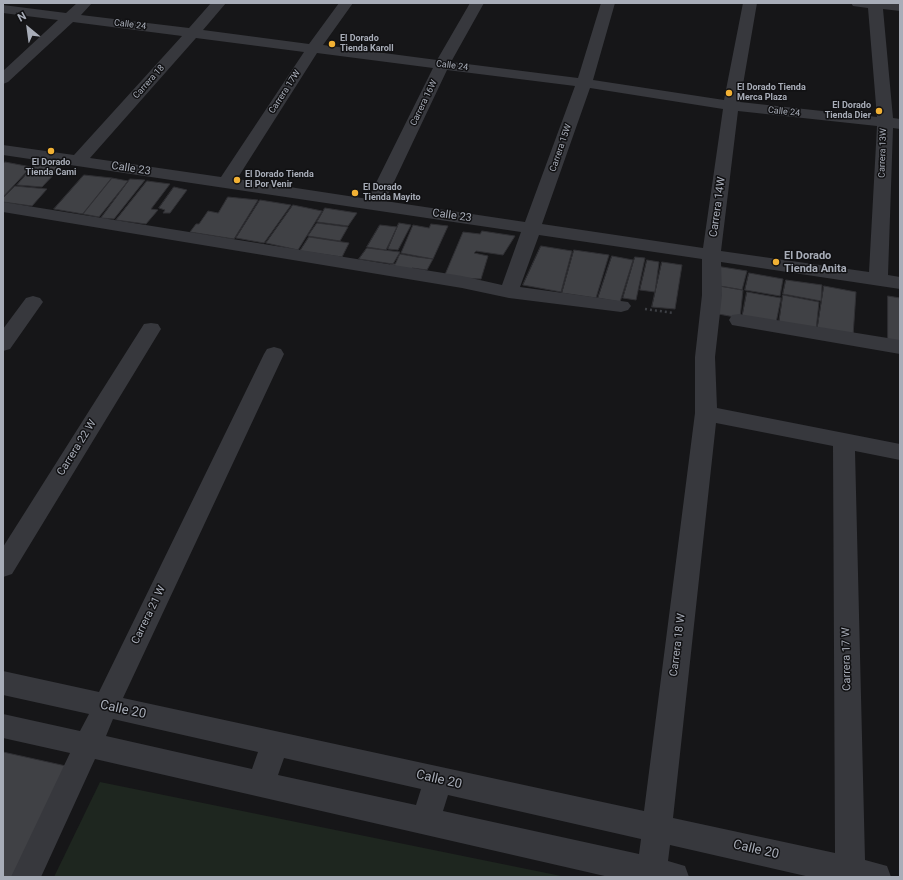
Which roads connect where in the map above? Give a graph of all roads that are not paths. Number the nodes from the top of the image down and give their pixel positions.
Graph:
1 (85, 3) edge
2 (219, 3) edge
3 (346, 3) edge
4 (477, 3) edge
5 (608, 3) edge
6 (750, 3) edge
7 (858, 3) edge
8 (875, 4) edge
9 (900, 7) edge
10 (3, 9) edge
11 (69, 18) junction
12 (192, 33) junction
13 (313, 49) junction
14 (442, 65) junction
15 (3, 79) edge
16 (584, 83) junction
17 (731, 106) junction
18 (892, 124) edge
19 (3, 150) edge
20 (78, 161) junction
21 (226, 183) junction
22 (374, 205) junction
23 (3, 207) edge
24 (533, 229) junction
25 (711, 255) junction
26 (878, 280) junction
27 (900, 283) edge
28 (509, 292) junction
29 (33, 302) dead end
30 (621, 306) road end
31 (739, 320) dead end
32 (151, 329) dead end
33 (3, 344) edge
34 (900, 348) edge
35 (274, 354) dead end
36 (706, 413) junction
37 (844, 441) junction
38 (900, 452) edge
39 (3, 566) edge
40 (3, 683) edge
41 (106, 706) junction
42 (3, 726) edge
43 (275, 743) junction
44 (89, 745) junction
45 (438, 780) junction
46 (261, 784) junction
47 (426, 821) junction
48 (656, 828) junction
49 (849, 874) edge
50 (659, 875) edge
51 (26, 877) edge
52 (876, 877) edge

1 - 11 street
2 - 12 street, Carrera 18
3 - 13 street, Carrera 17W
4 - 14 street, Carrera 16W
5 - 16 street, Carrera 15W
6 - 17 street, Carrera 14W
7 - 8 street
8 - 9 street
8 - 18 street, Carrera 13W
10 - 11 street, Calle 24
11 - 12 street, Calle 24
11 - 15 street
12 - 13 street, Calle 24
12 - 20 street, Carrera 18
13 - 14 street, Calle 24
13 - 21 street, Carrera 17W
14 - 16 street, Calle 24
14 - 22 street, Carrera 16W
16 - 17 street, Calle 24
16 - 24 street, Carrera 15W
17 - 18 street, Calle 24
17 - 25 street, Carrera 14W
18 - 26 street, Carrera 13W
19 - 20 street, Calle 23
20 - 21 street, Calle 23
21 - 22 street, Calle 23
22 - 24 street, Calle 23
23 - 28 street
24 - 25 street, Calle 23
24 - 28 street, Carrera 15W
25 - 26 street, Calle 23
25 - 36 street, Carrera 14W
26 - 27 street, Calle 23
28 - 30 street
29 - 33 street
31 - 34 street
32 - 39 street, Carrera 22 W
35 - 41 street, Carrera 21 W
36 - 37 street
36 - 48 street, Carrera 18 W
37 - 38 street
37 - 49 street, Carrera 17 W
40 - 41 street, Calle 20
41 - 43 street, Calle 20
41 - 44 street, Carrera 21 W
42 - 44 street
43 - 45 street, Calle 20
43 - 46 street
44 - 46 street
44 - 51 street, Carrera 21 W
45 - 47 street
45 - 48 street, Calle 20
46 - 47 street
47 - 50 street
48 - 49 street, Calle 20
48 - 50 street, Carrera 18 W
49 - 52 street, Calle 20

